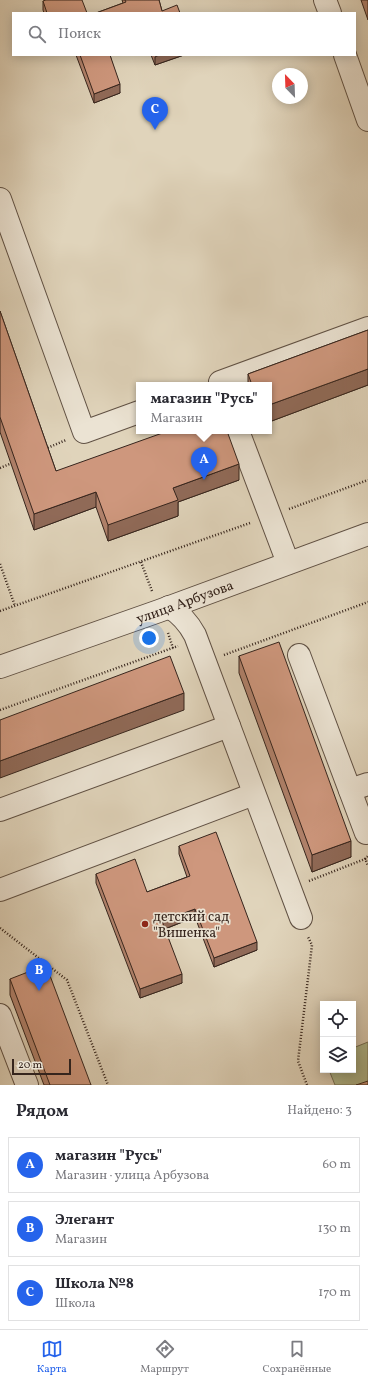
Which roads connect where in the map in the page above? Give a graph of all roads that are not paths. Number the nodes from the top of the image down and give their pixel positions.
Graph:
1 (325, 0) edge
2 (330, 12) edge
3 (345, 56) edge
4 (368, 120) edge
5 (0, 199) edge
6 (368, 328) edge
7 (223, 382) edge
8 (136, 413) edge
9 (239, 434) edge
10 (368, 534) edge
11 (288, 563) junction
12 (198, 596) junction
13 (169, 607) junction
14 (196, 637) junction
15 (299, 655) dead end
16 (0, 667) edge
17 (229, 726) junction
18 (359, 787) edge
19 (254, 794) junction
20 (0, 810) edge
21 (366, 833) dead end
22 (0, 890) edge
23 (301, 918) road end
24 (0, 1015) edge
25 (26, 1085) edge

1 - 2 street
3 - 4 street
5 - 8 street
6 - 7 street
9 - 11 street
10 - 11 street, улица Арбузова
11 - 12 street, улица Арбузова
12 - 13 street, улица Арбузова
12 - 14 street
13 - 14 street
13 - 16 street, улица Арбузова
14 - 17 street
15 - 18 street
17 - 19 street
17 - 20 street
18 - 21 street
19 - 22 street
19 - 23 street
24 - 25 street

